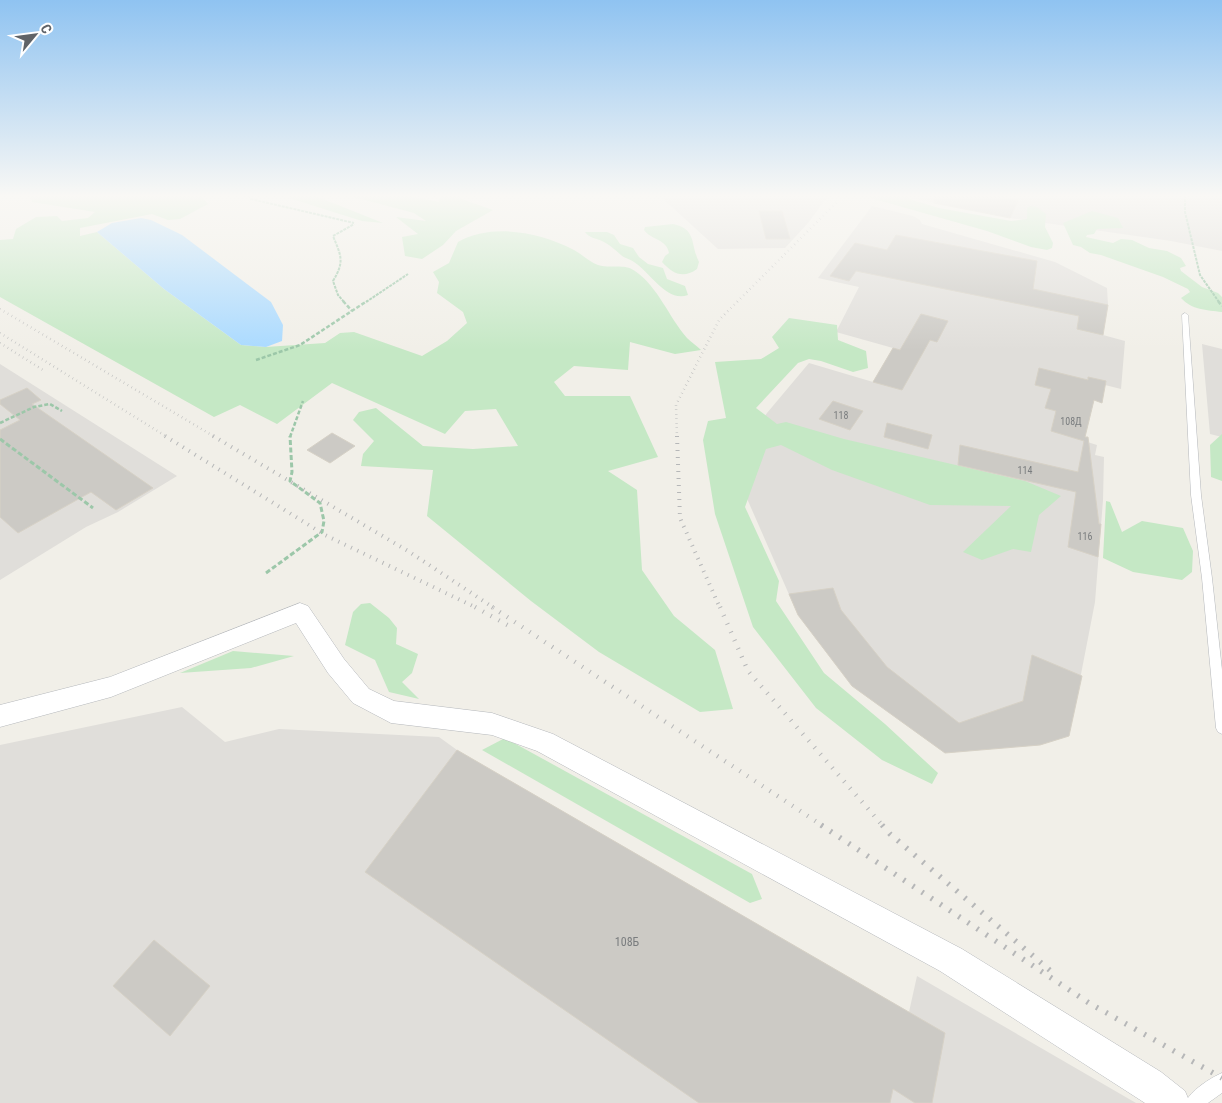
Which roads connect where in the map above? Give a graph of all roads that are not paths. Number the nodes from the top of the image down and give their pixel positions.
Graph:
1 (1186, 315) dead end
2 (0, 716) edge
3 (1222, 728) edge
4 (1222, 1082) edge
5 (1173, 1103) edge
6 (1194, 1103) edge

1 - 3 lane
2 - 5 street
4 - 6 lane

